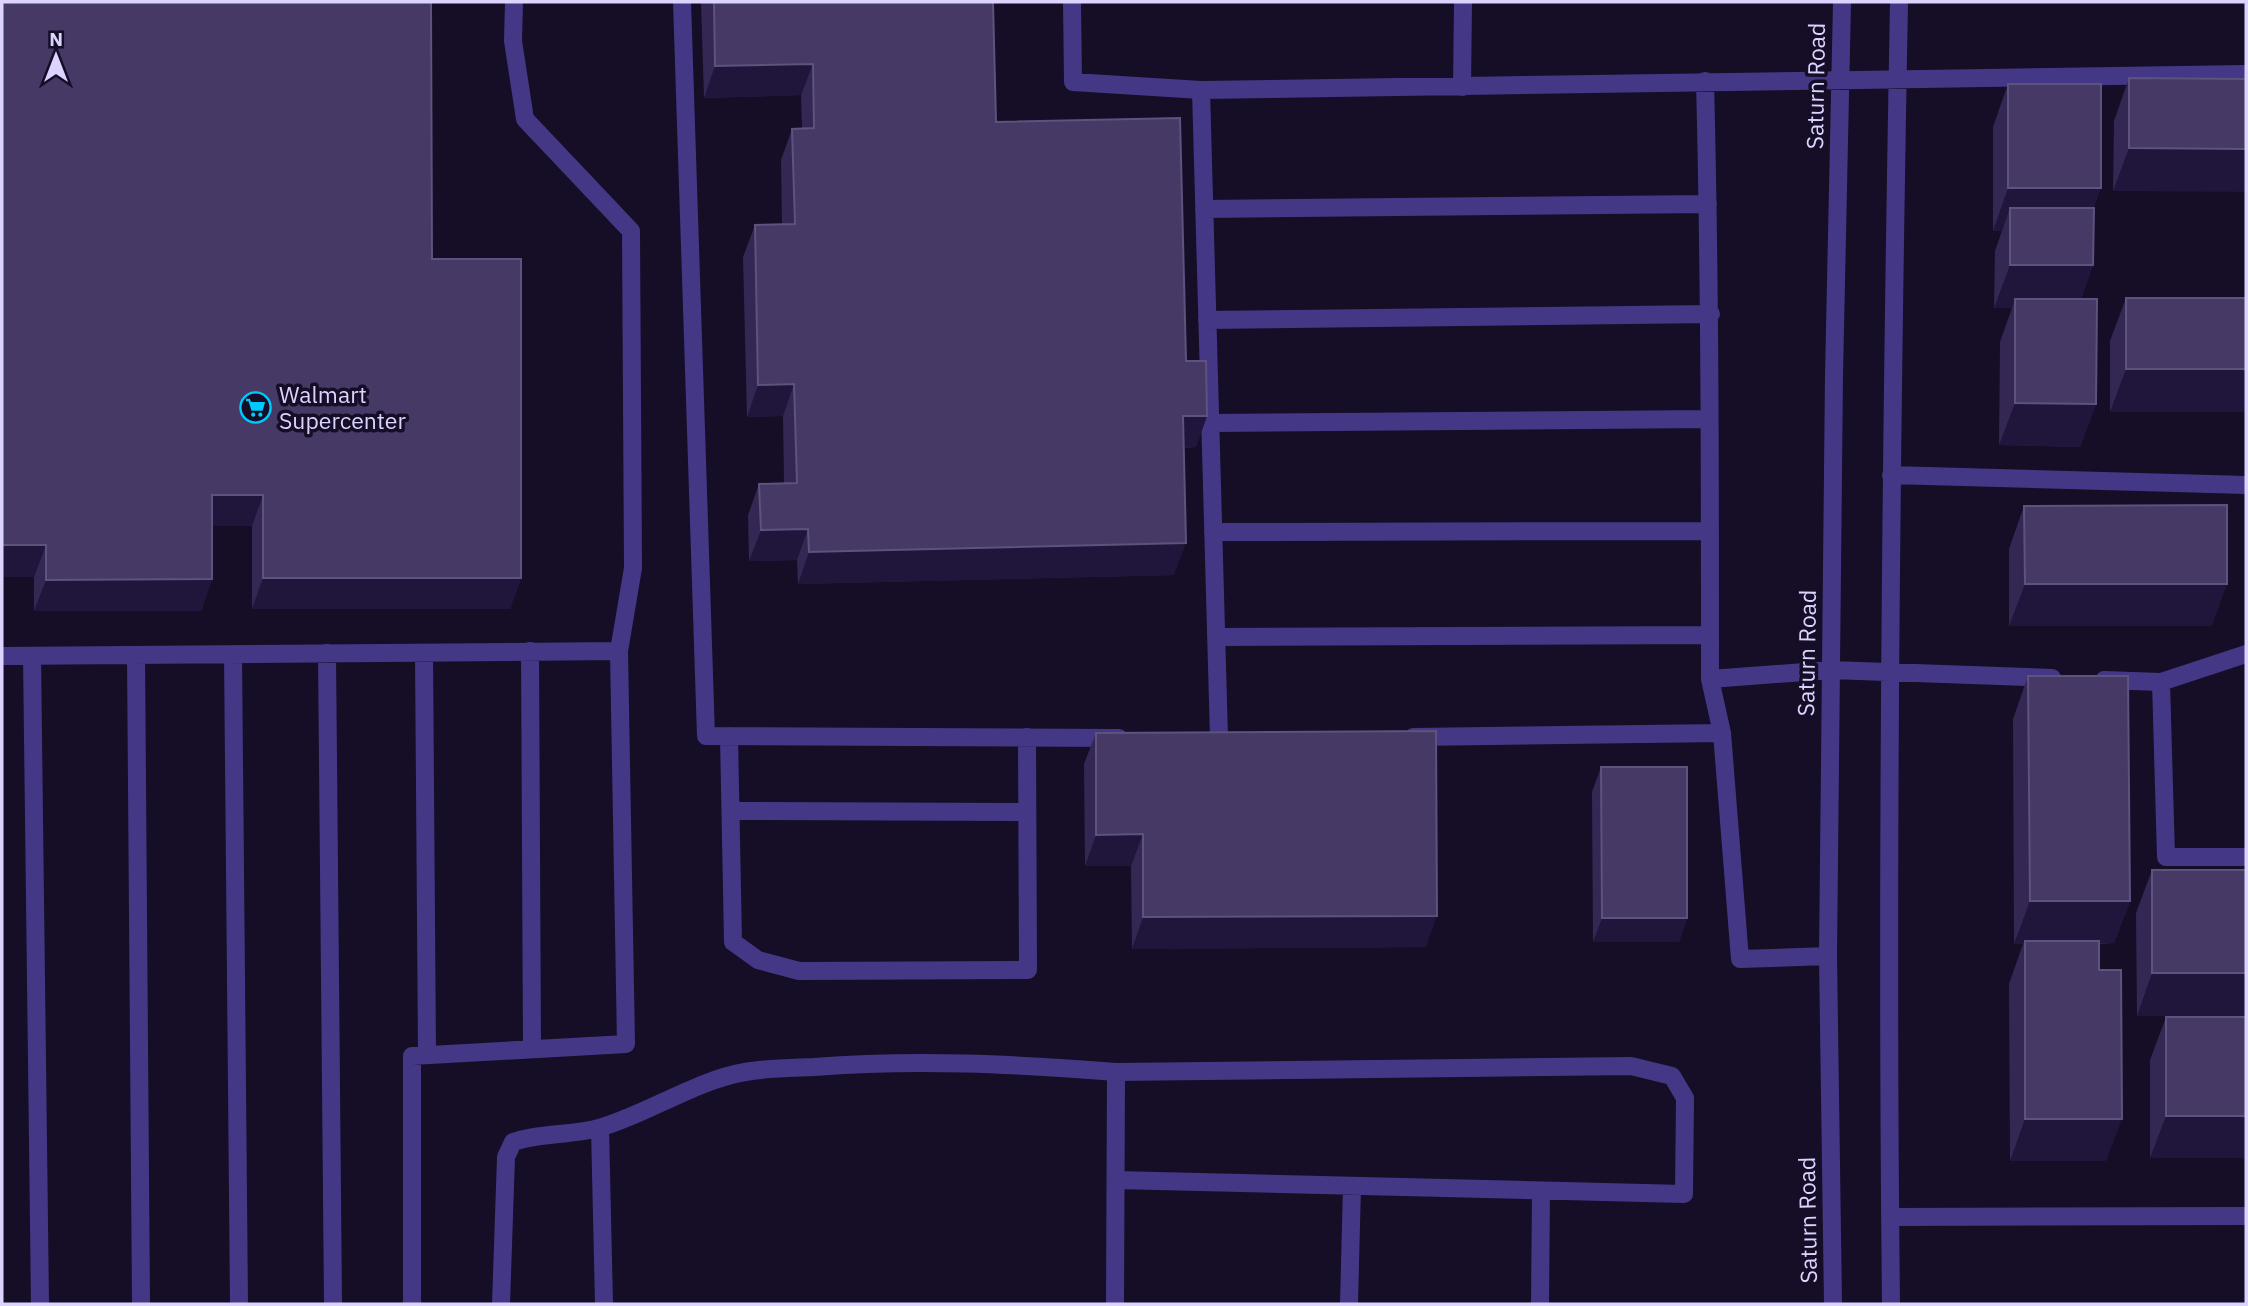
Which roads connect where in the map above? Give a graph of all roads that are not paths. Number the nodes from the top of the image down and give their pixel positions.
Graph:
1 (514, 2) edge
2 (682, 2) edge
3 (1072, 2) edge
4 (1463, 2) edge
5 (1842, 2) edge
6 (1899, 2) edge
7 (2246, 74) edge
8 (1841, 79) junction
9 (1897, 79) junction
10 (1705, 81) junction
11 (1462, 87) junction
12 (1201, 90) junction
13 (1708, 204) junction
14 (1204, 209) junction
15 (1711, 314) junction
16 (1208, 320) junction
17 (1709, 419) junction
18 (1210, 423) junction
19 (1891, 475) junction
20 (2246, 485) edge
21 (1709, 531) junction
22 (1213, 532) junction
23 (1710, 635) junction
24 (1216, 637) junction
25 (530, 651) junction
26 (619, 651) junction
27 (327, 653) junction
28 (424, 653) junction
29 (233, 654) junction
30 (2246, 654) edge
31 (136, 655) junction
32 (2, 656) edge
33 (32, 656) junction
34 (1831, 670) junction
35 (1889, 671) junction
36 (2066, 678) edge
37 (1710, 679) junction
38 (2093, 680) edge
39 (2161, 682) junction
40 (1722, 733) junction
41 (729, 736) junction
42 (1027, 737) junction
43 (1395, 737) edge
44 (1136, 738) edge
45 (1219, 738) edge
46 (731, 811) junction
47 (1027, 812) junction
48 (2246, 857) edge
49 (1828, 956) junction
50 (532, 1049) junction
51 (427, 1055) junction
52 (1116, 1072) junction
53 (600, 1128) junction
54 (1116, 1180) junction
55 (1352, 1186) junction
56 (1541, 1191) junction
57 (2246, 1216) edge
58 (1891, 1217) junction
59 (40, 1304) edge
60 (141, 1304) edge
61 (239, 1304) edge
62 (333, 1304) edge
63 (412, 1304) edge
64 (501, 1304) edge
65 (604, 1304) edge
66 (1115, 1304) edge
67 (1349, 1304) edge
68 (1540, 1304) edge
69 (1833, 1304) edge
70 (1891, 1304) edge

1 - 26 street
2 - 41 street
3 - 12 street
4 - 11 street
5 - 8 street, Saturn Road
6 - 9 street
7 - 9 street
8 - 9 street
8 - 10 street
8 - 34 street, Saturn Road
9 - 19 street
10 - 11 street
10 - 13 street
11 - 12 street
12 - 14 street
13 - 14 street
13 - 15 street
14 - 16 street
15 - 16 street
15 - 17 street
16 - 18 street
17 - 18 street
17 - 21 street
18 - 22 street
19 - 20 street
19 - 35 street
21 - 22 street
21 - 23 street
22 - 24 street
23 - 24 street
23 - 37 street
24 - 45 street
25 - 26 street
25 - 28 street
25 - 50 street
26 - 50 street
27 - 28 street
27 - 29 street
27 - 62 street
28 - 51 street
29 - 31 street
29 - 61 street
30 - 39 street
31 - 33 street
31 - 60 street
32 - 33 street
33 - 59 street
34 - 35 street
34 - 37 street
34 - 49 street, Saturn Road
35 - 36 street
35 - 58 street
37 - 40 street
38 - 39 street
39 - 48 street
40 - 43 street
40 - 49 street
41 - 42 street
41 - 46 street
42 - 44 street
42 - 47 street
46 - 47 street
46 - 47 street
49 - 69 street, Saturn Road
50 - 51 street
51 - 63 street
52 - 53 street
52 - 54 street
52 - 56 street
53 - 64 street
53 - 65 street
54 - 55 street
54 - 66 street
55 - 56 street
55 - 67 street
56 - 68 street
57 - 58 street
58 - 70 street

